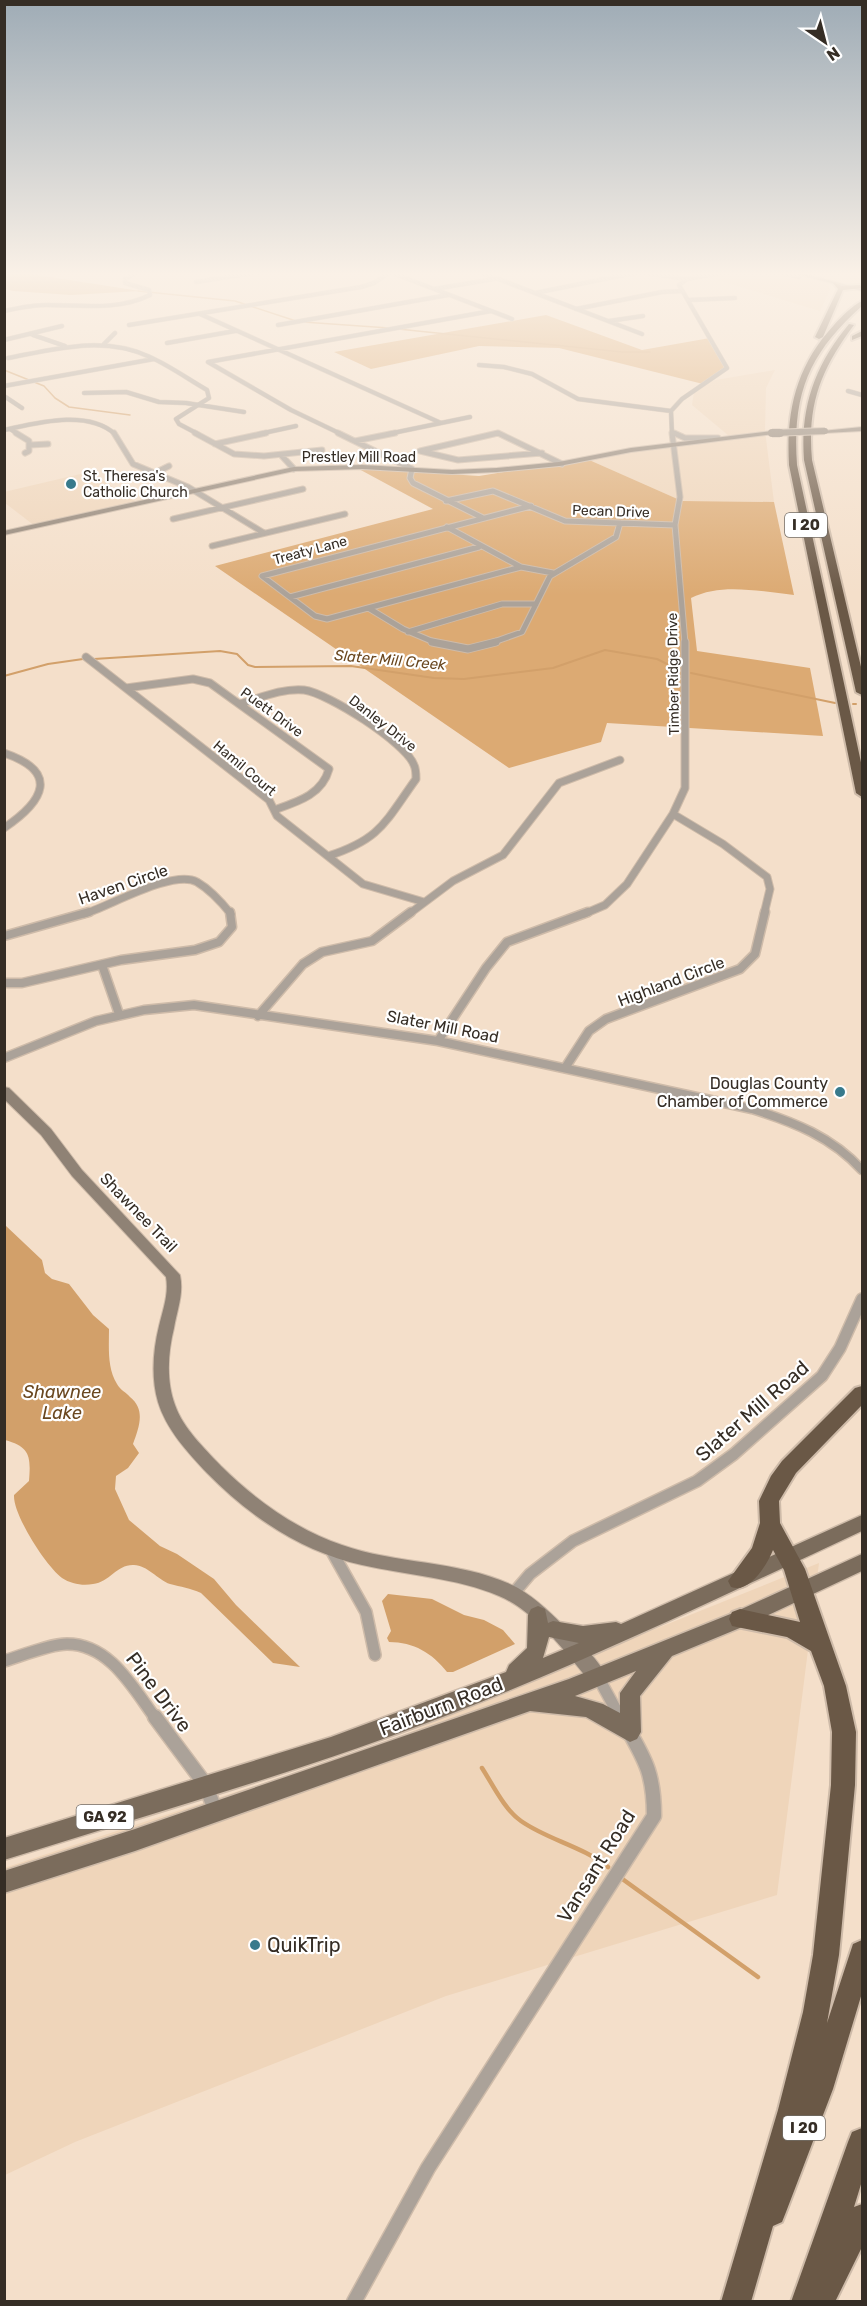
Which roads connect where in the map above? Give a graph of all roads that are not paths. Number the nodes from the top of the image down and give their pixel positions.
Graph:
1 (39, 380) edge
2 (189, 380) edge
3 (237, 380) edge
4 (347, 380) edge
5 (542, 380) edge
6 (710, 380) edge
7 (801, 380) edge
8 (816, 380) edge
9 (818, 380) edge
10 (814, 384) junction
11 (4, 386) edge
12 (848, 391) dead end
13 (84, 393) dead end
14 (862, 395) edge
15 (4, 396) edge
16 (198, 404) junction
17 (22, 408) dead end
18 (671, 411) junction
19 (244, 412) dead end
20 (78, 414) dead end
21 (470, 417) dead end
22 (73, 421) junction
23 (441, 423) junction
24 (296, 426) dead end
25 (7, 429) edge
26 (862, 429) edge
27 (672, 432) junction
28 (718, 438) junction
29 (355, 441) junction
30 (48, 444) dead end
31 (215, 444) junction
32 (30, 445) junction
33 (673, 445) junction
34 (322, 450) dead end
35 (25, 453) dead end
36 (542, 453) junction
37 (281, 454) junction
38 (562, 464) junction
39 (169, 466) dead end
40 (294, 469) junction
41 (412, 469) junction
42 (155, 473) junction
43 (303, 489) dead end
44 (195, 491) junction
45 (446, 501) junction
46 (531, 506) junction
47 (222, 507) junction
48 (345, 513) dead end
49 (483, 518) junction
50 (173, 519) dead end
51 (620, 523) junction
52 (675, 525) junction
53 (447, 528) junction
54 (4, 533) edge
55 (264, 533) junction
56 (212, 546) dead end
57 (479, 547) junction
58 (521, 567) junction
59 (553, 573) junction
60 (290, 597) junction
61 (536, 604) junction
62 (370, 609) junction
63 (408, 632) junction
64 (86, 657) dead end
65 (126, 688) junction
66 (862, 692) edge
67 (240, 704) junction
68 (4, 753) edge
69 (620, 760) dead end
70 (862, 793) edge
71 (274, 810) junction
72 (673, 814) junction
73 (4, 828) edge
74 (328, 856) junction
75 (424, 902) junction
76 (4, 936) edge
77 (102, 965) junction
78 (4, 983) edge
79 (119, 1014) junction
80 (258, 1016) junction
81 (438, 1041) junction
82 (4, 1058) edge
83 (565, 1068) junction
84 (4, 1091) edge
85 (862, 1170) edge
86 (862, 1299) edge
87 (862, 1393) edge
88 (770, 1523) junction
89 (862, 1523) edge
90 (330, 1548) junction
91 (789, 1558) junction
92 (862, 1562) edge
93 (739, 1581) junction
94 (800, 1592) junction
95 (513, 1594) junction
96 (538, 1615) junction
97 (740, 1619) junction
98 (553, 1630) junction
99 (631, 1630) junction
100 (819, 1644) junction
101 (667, 1650) junction
102 (578, 1653) junction
103 (375, 1655) dead end
104 (4, 1661) edge
105 (598, 1677) junction
106 (488, 1688) junction
107 (521, 1704) junction
108 (630, 1732) junction
109 (205, 1784) junction
110 (216, 1812) junction
111 (4, 1849) edge
112 (4, 1882) edge
113 (862, 1953) edge
114 (862, 2142) edge
115 (862, 2217) edge
116 (354, 2301) edge
117 (737, 2301) edge
118 (806, 2301) edge
119 (819, 2301) edge

1 - 11 street
2 - 16 street
3 - 29 street
4 - 23 street
5 - 18 street
6 - 18 street
7 - 70 highway, I 20
8 - 10 highway, I 20
9 - 10 highway
10 - 66 highway, I 20
12 - 14 street
13 - 16 street
15 - 17 street
16 - 19 street
16 - 31 street
18 - 27 street, Timber Ridge Drive
20 - 22 street
21 - 23 street
22 - 25 street
22 - 42 street
23 - 29 street
24 - 31 street
25 - 32 street
26 - 28 street, Prestley Mill Road, bridge
27 - 28 street, Prestley Mill Road
27 - 33 street, Timber Ridge Drive
28 - 33 street, Prestley Mill Road
29 - 41 street
30 - 32 street
31 - 37 street
32 - 35 street
33 - 38 street, Prestley Mill Road
33 - 52 street, Timber Ridge Drive
34 - 37 street
36 - 36 street
36 - 38 street
37 - 40 street
38 - 41 street, Prestley Mill Road
39 - 42 street
40 - 41 street, Prestley Mill Road
40 - 44 street, Prestley Mill Road
41 - 45 street
42 - 44 street
43 - 47 street
44 - 47 street
44 - 54 street, Prestley Mill Road
45 - 46 street, Pecan Drive
45 - 49 street
46 - 49 street, Treaty Lane
46 - 51 street, Pecan Drive
47 - 50 street
47 - 55 street
48 - 55 street
49 - 53 street, Treaty Lane
51 - 52 street, Pecan Drive
51 - 59 street
52 - 72 street, Timber Ridge Drive
53 - 57 street
53 - 60 street, Treaty Lane
55 - 56 street
57 - 58 street
57 - 60 street
58 - 59 street
58 - 62 street, Treaty Lane
59 - 61 street
60 - 62 street, Treaty Lane
61 - 63 street
61 - 63 street
62 - 63 street
64 - 65 street, Hamil Court
65 - 67 street, Puett Drive
65 - 71 street, Hamil Court
67 - 71 street, Puett Drive
67 - 74 street, Danley Drive
68 - 73 street
69 - 75 street
71 - 74 street, Hamil Court
72 - 81 street, Timber Ridge Drive
72 - 83 street, Highland Circle
74 - 75 street, Hamil Court
75 - 80 street
76 - 77 street, Haven Circle
77 - 78 street, Haven Circle
77 - 79 street
79 - 80 street, Slater Mill Road
79 - 82 street, Slater Mill Road
80 - 81 street, Slater Mill Road
81 - 83 street, Slater Mill Road
83 - 85 street, Slater Mill Road
84 - 90 street, Shawnee Trail
86 - 95 street, Slater Mill Road
87 - 88 highway
88 - 91 highway
88 - 93 highway
89 - 91 main road, Fairburn Road / GA 92
90 - 95 street, Vansant Road
90 - 103 street
91 - 93 main road, Fairburn Road / GA 92
91 - 94 highway
92 - 94 main road, Fairburn Road / GA 92
93 - 99 main road, Fairburn Road / GA 92
94 - 97 main road, Fairburn Road / GA 92
94 - 100 highway
95 - 96 street, Vansant Road
96 - 98 street, Vansant Road
96 - 106 main road
97 - 100 highway
97 - 101 main road, Fairburn Road / GA 92
98 - 99 main road
98 - 102 street, Vansant Road
99 - 102 main road, Fairburn Road / GA 92
100 - 117 highway
101 - 105 main road, Fairburn Road / GA 92
101 - 108 main road
102 - 105 street, Vansant Road
102 - 106 main road, Fairburn Road / GA 92
104 - 109 street, Pine Drive
105 - 107 main road, Fairburn Road / GA 92
105 - 108 street, Vansant Road
106 - 109 main road, Fairburn Road / GA 92
107 - 108 main road
107 - 110 main road, Fairburn Road / GA 92
108 - 116 street, Vansant Road
109 - 110 street, Pine Drive
109 - 111 main road, Fairburn Road / GA 92
110 - 112 main road, Fairburn Road / GA 92
113 - 117 highway, I 20
114 - 118 highway
115 - 119 highway

